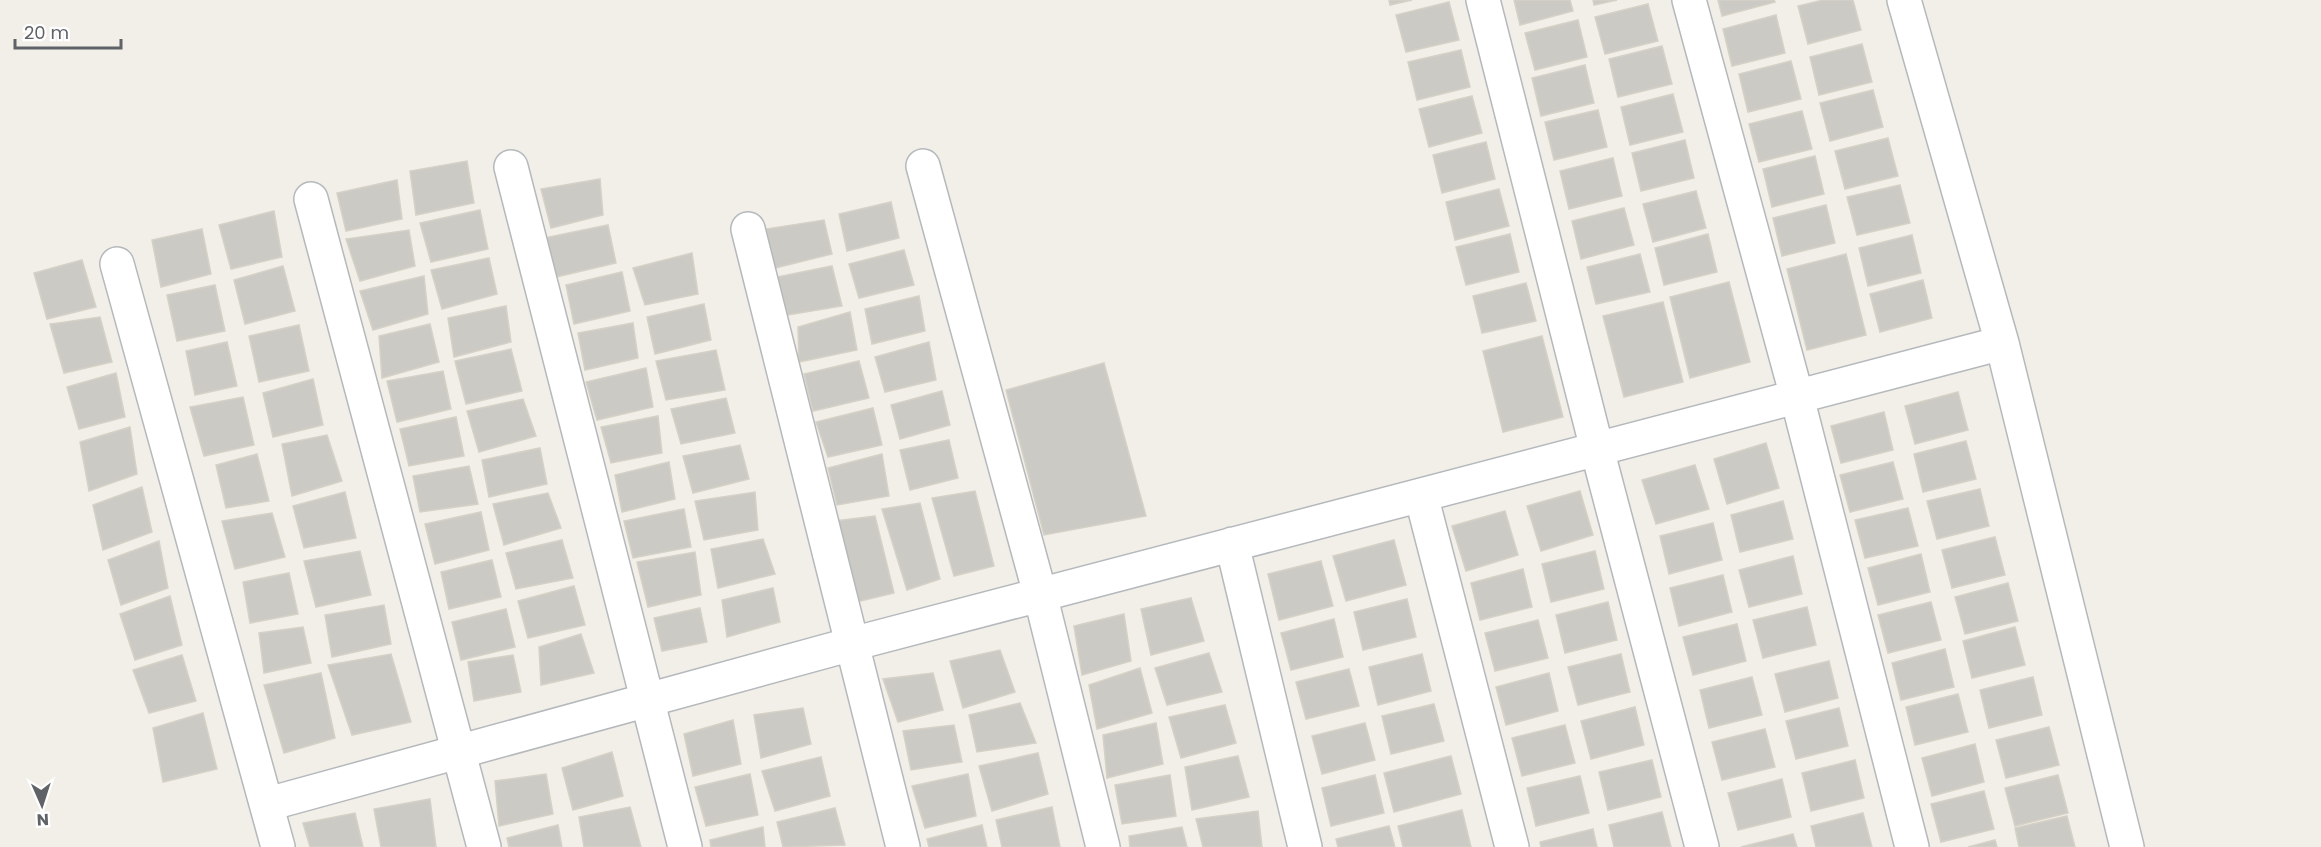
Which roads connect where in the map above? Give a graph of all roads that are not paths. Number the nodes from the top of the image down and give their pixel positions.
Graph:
1 (1483, 0) edge
2 (1689, 0) edge
3 (1904, 0) edge
4 (923, 166) dead end
5 (511, 167) dead end
6 (311, 200) dead end
7 (748, 229) dead end
8 (117, 264) dead end
9 (2002, 343) junction
10 (1797, 397) junction
11 (1597, 449) junction
12 (1421, 495) junction
13 (1232, 544) junction
14 (1040, 594) junction
15 (852, 644) junction
16 (646, 701) junction
17 (459, 753) junction
18 (268, 804) junction
19 (278, 847) edge
20 (484, 847) edge
21 (685, 847) edge
22 (903, 847) edge
23 (1103, 847) edge
24 (1305, 847) edge
25 (1512, 847) edge
26 (1702, 847) edge
27 (1912, 847) edge
28 (2127, 847) edge

1 - 11 street
2 - 10 street
3 - 9 street
4 - 14 street
5 - 16 street
6 - 17 street
7 - 15 street
8 - 18 street
9 - 10 street
9 - 28 street
10 - 11 street
10 - 27 street
11 - 12 street
11 - 26 street
12 - 13 street
12 - 25 street
13 - 14 street
13 - 24 street
14 - 15 street
14 - 23 street
15 - 16 street
15 - 22 street
16 - 17 street
16 - 21 street
17 - 18 street
17 - 20 street
18 - 19 street

